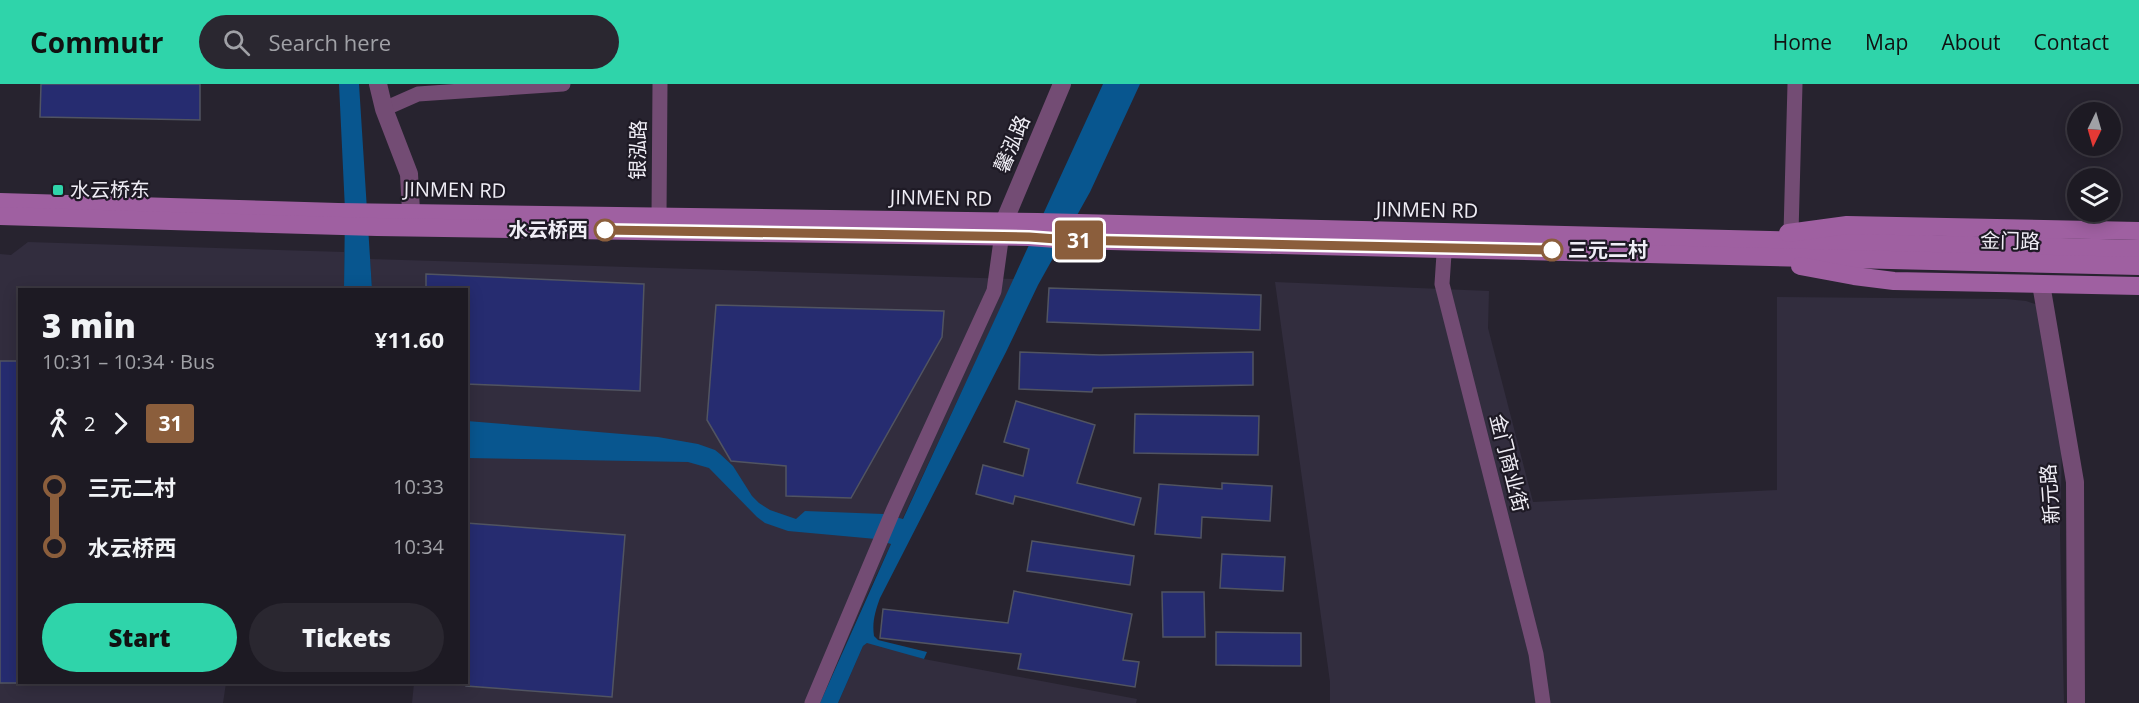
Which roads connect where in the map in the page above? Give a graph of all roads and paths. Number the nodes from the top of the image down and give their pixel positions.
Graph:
1 (378, 84) edge
2 (563, 84) edge
3 (660, 84) edge
4 (1062, 84) edge
5 (1795, 84) edge
6 (384, 110) junction
7 (0, 202) edge
8 (411, 212) junction
9 (0, 216) edge
10 (659, 216) junction
11 (338, 218) junction
12 (377, 219) junction
13 (1003, 229) junction
14 (2139, 231) edge
15 (1791, 233) junction
16 (1445, 240) junction
17 (1749, 248) junction
18 (2139, 249) edge
19 (1880, 252) junction
20 (2139, 266) edge
21 (2041, 284) junction
22 (2139, 286) edge
23 (812, 703) edge
24 (1543, 703) edge
25 (2076, 703) edge

1 - 6 street
2 - 6 street
3 - 10 street, 银泓路
4 - 13 street, 馨泓路
5 - 15 street
6 - 8 street
7 - 11 main road, JINMEN RD
8 - 10 main road, JINMEN RD
8 - 12 main road, JINMEN RD
9 - 11 main road, JINMEN RD
10 - 13 main road, JINMEN RD
11 - 12 main road, JINMEN RD
12 - 13 main road, JINMEN RD
13 - 16 main road, JINMEN RD
13 - 23 street
14 - 15 main road
15 - 17 main road
16 - 17 main road, JINMEN RD
16 - 24 street, 金门商业街
17 - 19 main road, JINMEN RD
17 - 21 main road
18 - 19 main road, 金门路
19 - 20 main road, 金门路
21 - 22 main road
21 - 25 street, 新元路

